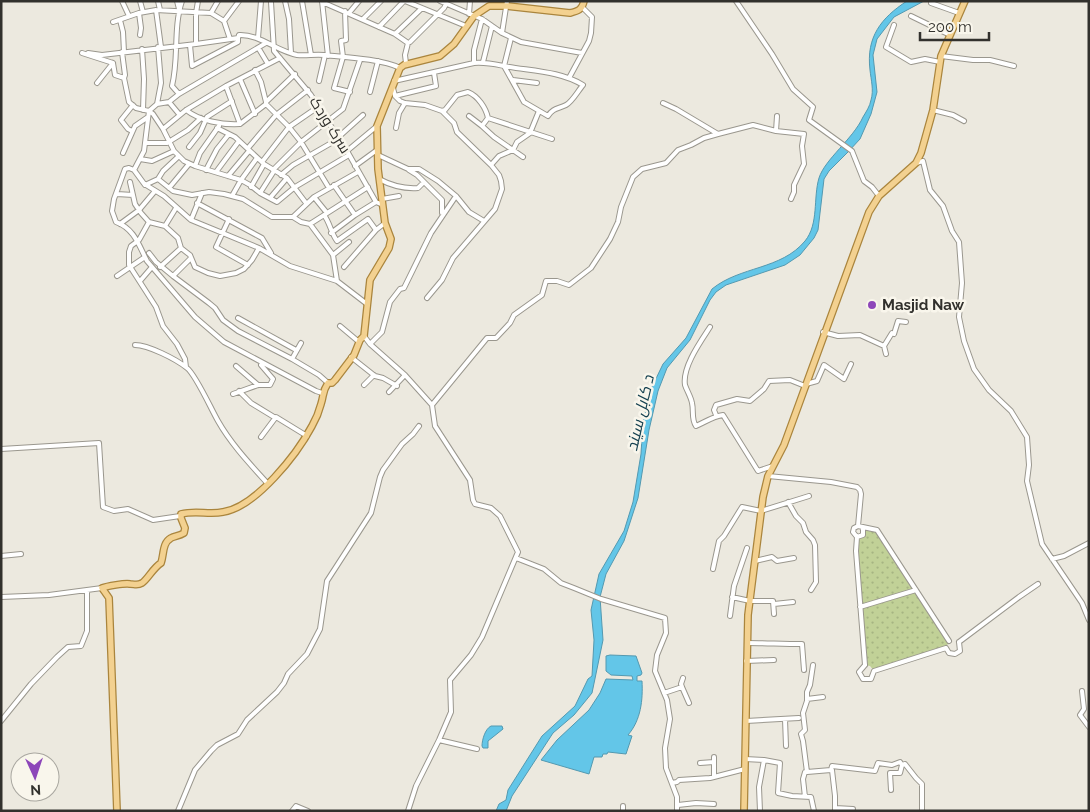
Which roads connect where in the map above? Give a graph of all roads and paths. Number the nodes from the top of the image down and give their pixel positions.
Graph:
1 (122, 1) edge
2 (140, 1) edge
3 (158, 1) edge
4 (177, 1) edge
5 (182, 1) edge
6 (198, 1) edge
7 (218, 1) edge
8 (239, 1) edge
9 (261, 1) edge
10 (285, 1) edge
11 (302, 1) edge
12 (339, 1) edge
13 (359, 1) edge
14 (381, 1) edge
15 (405, 1) edge
16 (440, 1) edge
17 (470, 1) edge
18 (736, 1) edge
19 (271, 2) edge
20 (322, 2) edge
21 (962, 2) edge
22 (496, 3) edge
23 (931, 3) dead end
24 (446, 4) junction
25 (452, 4) edge
26 (488, 4) edge
27 (507, 4) edge
28 (583, 4) edge
29 (334, 6) junction
30 (422, 8) junction
31 (158, 10) junction
32 (179, 10) junction
33 (347, 12) junction
34 (141, 13) junction
35 (196, 13) junction
36 (211, 13) junction
37 (958, 13) junction
38 (438, 14) junction
39 (471, 15) junction
40 (129, 16) junction
41 (911, 16) dead end
42 (363, 19) junction
43 (120, 20) junction
44 (224, 20) junction
45 (482, 20) junction
46 (113, 22) dead end
47 (894, 25) dead end
48 (466, 26) junction
49 (492, 26) junction
50 (378, 27) junction
51 (502, 33) junction
52 (395, 34) junction
53 (140, 35) dead end
54 (950, 36) junction
55 (238, 38) junction
56 (258, 38) junction
57 (510, 38) junction
58 (230, 39) junction
59 (266, 43) junction
60 (408, 43) junction
61 (196, 44) junction
62 (190, 45) junction
63 (176, 46) junction
64 (273, 46) junction
65 (160, 47) junction
66 (142, 49) junction
67 (259, 49) junction
68 (123, 52) junction
69 (291, 53) junction
70 (582, 53) junction
71 (311, 55) junction
72 (326, 55) junction
73 (343, 57) junction
74 (280, 58) junction
75 (940, 59) junction
76 (360, 60) junction
77 (378, 61) junction
78 (483, 62) junction
79 (113, 63) junction
80 (474, 63) junction
81 (268, 64) junction
82 (504, 66) junction
83 (1014, 66) dead end
84 (402, 67) junction
85 (255, 70) junction
86 (434, 73) junction
87 (295, 74) junction
88 (124, 78) junction
89 (569, 78) junction
90 (240, 79) junction
91 (513, 80) junction
92 (319, 81) dead end
93 (97, 83) dead end
94 (393, 83) junction
95 (536, 83) dead end
96 (226, 86) junction
97 (308, 90) junction
98 (350, 92) junction
99 (370, 92) dead end
100 (178, 94) junction
101 (395, 96) junction
102 (232, 101) junction
103 (169, 102) junction
104 (266, 103) junction
105 (405, 103) junction
106 (663, 103) dead end
107 (157, 104) junction
108 (133, 105) junction
109 (318, 107) junction
110 (143, 110) junction
111 (186, 110) junction
112 (540, 110) junction
113 (933, 110) junction
114 (149, 111) junction
115 (442, 111) junction
116 (179, 114) junction
117 (255, 114) junction
118 (276, 115) junction
119 (363, 115) dead end
120 (469, 116) dead end
121 (777, 116) dead end
122 (148, 117) junction
123 (201, 118) junction
124 (488, 118) junction
125 (207, 120) junction
126 (964, 121) dead end
127 (221, 122) junction
128 (328, 122) junction
129 (240, 124) junction
130 (377, 126) junction
131 (482, 126) junction
132 (289, 127) junction
133 (218, 128) junction
134 (396, 128) dead end
135 (163, 129) junction
136 (776, 130) junction
137 (132, 131) junction
138 (530, 133) junction
139 (229, 134) junction
140 (718, 134) junction
141 (338, 137) junction
142 (552, 139) dead end
143 (240, 141) junction
144 (170, 142) junction
145 (301, 142) junction
146 (145, 143) junction
147 (189, 147) dead end
148 (248, 149) junction
149 (513, 150) junction
150 (174, 151) junction
151 (378, 152) junction
152 (123, 153) dead end
153 (348, 153) junction
154 (179, 156) junction
155 (310, 156) junction
156 (523, 157) dead end
157 (257, 158) junction
158 (140, 159) junction
159 (263, 163) junction
160 (916, 163) junction
161 (189, 164) junction
162 (491, 165) junction
163 (195, 166) junction
164 (355, 166) junction
165 (408, 169) junction
166 (134, 170) junction
167 (206, 170) junction
168 (274, 171) junction
169 (216, 172) junction
170 (319, 172) junction
171 (358, 172) junction
172 (281, 175) junction
173 (228, 176) junction
174 (287, 178) junction
175 (158, 179) junction
176 (379, 179) junction
177 (241, 180) junction
178 (130, 182) dead end
179 (424, 182) junction
180 (146, 185) junction
181 (334, 185) junction
182 (251, 186) junction
183 (295, 187) junction
184 (368, 187) junction
185 (169, 188) junction
186 (329, 188) junction
187 (155, 191) junction
188 (202, 193) junction
189 (118, 194) junction
190 (260, 194) junction
191 (133, 196) junction
192 (232, 196) junction
193 (399, 196) dead end
194 (456, 196) junction
195 (879, 196) junction
196 (314, 197) junction
197 (270, 198) junction
198 (379, 200) junction
199 (791, 200) dead end
200 (345, 201) junction
201 (306, 203) junction
202 (197, 204) junction
203 (176, 208) junction
204 (139, 210) junction
205 (326, 214) junction
206 (355, 215) junction
207 (442, 215) junction
208 (293, 217) junction
209 (229, 219) junction
210 (192, 220) junction
211 (484, 221) junction
212 (150, 222) junction
213 (385, 223) junction
214 (120, 224) junction
215 (310, 224) junction
216 (165, 226) junction
217 (376, 230) junction
218 (223, 233) junction
219 (331, 233) junction
220 (139, 240) junction
221 (349, 242) dead end
222 (181, 248) junction
223 (259, 248) junction
224 (149, 253) dead end
225 (272, 254) junction
226 (333, 255) junction
227 (145, 257) junction
228 (191, 258) junction
229 (248, 265) junction
230 (161, 266) junction
231 (152, 267) junction
232 (344, 267) dead end
233 (130, 268) junction
234 (156, 271) junction
235 (117, 276) dead end
236 (173, 276) junction
237 (140, 281) junction
238 (336, 281) junction
239 (427, 298) dead end
240 (367, 304) junction
241 (238, 318) dead end
242 (906, 322) dead end
243 (340, 326) dead end
244 (710, 327) dead end
245 (823, 332) junction
246 (364, 336) junction
247 (359, 342) junction
248 (301, 343) dead end
249 (370, 344) junction
250 (135, 345) dead end
251 (884, 346) junction
252 (296, 350) junction
253 (886, 354) dead end
254 (351, 357) junction
255 (292, 359) junction
256 (263, 363) junction
257 (851, 364) dead end
258 (236, 366) dead end
259 (186, 367) junction
260 (374, 374) junction
261 (405, 375) junction
262 (328, 383) junction
263 (258, 385) junction
264 (364, 385) dead end
265 (806, 385) junction
266 (397, 386) junction
267 (239, 392) junction
268 (389, 392) dead end
269 (322, 393) junction
270 (233, 394) dead end
271 (432, 405) junction
272 (716, 415) junction
273 (274, 417) junction
274 (419, 426) dead end
275 (307, 436) junction
276 (260, 437) dead end
277 (1, 449) edge
278 (772, 466) junction
279 (768, 476) junction
280 (268, 484) junction
281 (809, 496) dead end
282 (788, 502) junction
283 (761, 511) junction
284 (180, 516) junction
285 (858, 526) junction
286 (863, 529) junction
287 (857, 537) junction
288 (1089, 543) edge
289 (748, 548) dead end
290 (21, 554) dead end
291 (1, 556) edge
292 (516, 558) junction
293 (794, 558) dead end
294 (1052, 559) junction
295 (755, 561) junction
296 (713, 569) dead end
297 (1038, 584) dead end
298 (102, 588) junction
299 (87, 590) junction
300 (811, 590) dead end
301 (916, 590) junction
302 (1, 597) edge
303 (732, 597) junction
304 (750, 601) junction
305 (793, 602) dead end
306 (774, 604) junction
307 (860, 606) junction
308 (774, 614) dead end
309 (730, 616) dead end
310 (1089, 620) edge
311 (949, 641) junction
312 (959, 642) junction
313 (747, 643) junction
314 (946, 648) junction
315 (774, 660) dead end
316 (746, 661) junction
317 (813, 665) dead end
318 (864, 665) junction
319 (804, 670) dead end
320 (874, 671) junction
321 (683, 678) dead end
322 (682, 687) junction
323 (1082, 691) dead end
324 (664, 693) junction
325 (822, 697) dead end
326 (807, 699) junction
327 (689, 703) dead end
328 (799, 718) dead end
329 (785, 719) junction
330 (1, 721) edge
331 (746, 721) junction
332 (1089, 727) edge
333 (439, 740) junction
334 (786, 746) dead end
335 (477, 749) dead end
336 (745, 759) junction
337 (764, 760) junction
338 (700, 763) dead end
339 (902, 765) junction
340 (745, 769) junction
341 (832, 770) junction
342 (807, 772) junction
343 (714, 777) junction
344 (672, 783) junction
345 (891, 790) dead end
346 (805, 797) junction
347 (714, 804) dead end
348 (678, 805) junction
349 (623, 806) dead end
350 (835, 809) edge
351 (853, 809) dead end
352 (922, 810) edge
353 (115, 811) edge
354 (178, 811) edge
355 (292, 811) edge
356 (308, 811) edge
357 (408, 811) edge
358 (623, 811) edge
359 (678, 811) edge
360 (744, 811) edge
361 (760, 811) edge
362 (814, 811) edge

1 - 40 street
2 - 34 street
3 - 31 street
4 - 32 street
5 - 32 street
6 - 35 street
7 - 36 street
8 - 44 street
9 - 56 street
10 - 69 street
11 - 71 street
12 - 29 street
13 - 33 street
14 - 42 street
15 - 30 street
15 - 50 street
16 - 24 street
17 - 39 street
18 - 195 street
19 - 64 street
20 - 29 street
20 - 72 street
21 - 37 main road
22 - 26 main road
22 - 27 main road
23 - 37 street
24 - 25 street
24 - 38 street
25 - 39 street
26 - 39 main road
27 - 28 main road
27 - 51 street
28 - 70 street
29 - 33 street
30 - 38 street
30 - 52 street
31 - 32 street
31 - 34 street
31 - 65 street
32 - 35 street
32 - 63 street
33 - 42 street
33 - 73 street
34 - 40 street
34 - 53 street
35 - 36 street
35 - 61 street
36 - 44 street
37 - 54 main road
38 - 48 street
38 - 60 street
39 - 45 street
39 - 48 main road
40 - 43 street
41 - 54 street
42 - 50 street
43 - 46 street
43 - 68 street
44 - 58 street
45 - 49 street
45 - 80 street
47 - 75 street
48 - 84 main road
49 - 51 street
49 - 78 street
50 - 52 street
51 - 57 street
52 - 60 street
54 - 75 main road
55 - 56 street
55 - 58 street
55 - 62 street
56 - 59 street
57 - 70 street
57 - 82 street
58 - 61 street
59 - 64 street
59 - 67 street
60 - 84 street
61 - 62 street
62 - 63 street
63 - 65 street
63 - 100 street
64 - 69 street
64 - 74 street, سرک وردک
65 - 66 street
65 - 107 street
66 - 68 street
66 - 110 street
67 - 81 street
67 - 100 street
68 - 79 street
68 - 88 street
69 - 71 street
70 - 89 street
71 - 72 street
72 - 73 street
72 - 92 street
73 - 76 street
73 - 98 street
74 - 81 street
74 - 87 street, سرک وردک
75 - 83 street
75 - 113 main road
76 - 77 street
76 - 98 street
77 - 84 street
77 - 99 street
78 - 80 street
78 - 82 street
79 - 88 street
79 - 93 street
80 - 86 street
81 - 85 street
82 - 89 street
82 - 91 street
84 - 94 main road
85 - 90 street
85 - 104 street
86 - 94 street
86 - 101 street
87 - 97 street, سرک وردک
87 - 104 street
88 - 108 street
89 - 112 street
90 - 96 street
90 - 117 street
91 - 95 street
91 - 112 street
94 - 101 street
94 - 130 main road
96 - 102 street
96 - 111 street
97 - 109 street, سرک وردک
97 - 118 street
98 - 128 street
100 - 103 street
101 - 105 street
102 - 125 street
102 - 129 street
103 - 107 street
103 - 116 street
104 - 117 street
104 - 118 street
105 - 115 street
105 - 134 street
106 - 140 street
107 - 114 street
108 - 110 street
108 - 137 street
109 - 128 street, سرک وردک
109 - 132 street
110 - 114 street
111 - 116 street
111 - 123 street
112 - 138 street
113 - 126 street
113 - 160 main road
114 - 122 street
114 - 135 street
115 - 124 street
115 - 162 street
116 - 135 street
117 - 129 street
118 - 132 street
118 - 148 street
119 - 141 street
120 - 131 street
121 - 136 street
122 - 137 street
122 - 146 street
123 - 125 street
123 - 144 street
124 - 131 street
124 - 138 street
125 - 127 street
125 - 147 street
127 - 129 street
127 - 133 street
128 - 141 street, سرک وردک
128 - 145 street
130 - 151 main road
130 - 153 street
131 - 149 street
132 - 145 street
132 - 159 street
133 - 139 street
133 - 163 street
135 - 144 street
136 - 140 street
136 - 199 street
137 - 152 street
138 - 142 street
138 - 149 street
139 - 143 street
139 - 167 street
140 - 271 street
141 - 153 street, سرک وردک
141 - 155 street
143 - 148 street
143 - 169 street
144 - 146 street
144 - 150 street
145 - 155 street
145 - 168 street
146 - 158 street
148 - 157 street
148 - 173 street
149 - 156 street
149 - 162 street
150 - 154 street
150 - 158 street
151 - 164 street
151 - 165 street
151 - 176 main road
153 - 164 street, سرک وردک
153 - 170 street
154 - 161 street
154 - 175 street
155 - 170 street
155 - 172 street
157 - 159 street
157 - 177 street
158 - 166 street
159 - 168 street
159 - 182 street
160 - 195 main road
160 - 294 street
161 - 163 street
161 - 185 street
162 - 211 street
163 - 167 street
164 - 171 street, سرک وردک
165 - 179 street
165 - 194 street
166 - 180 street
166 - 189 street
167 - 169 street
168 - 172 street
168 - 190 street
169 - 173 street
170 - 183 street
170 - 186 street
171 - 181 street
171 - 184 street, سرک وردک
172 - 174 street
173 - 177 street
174 - 183 street
174 - 197 street
175 - 180 street
175 - 185 street
176 - 179 street
176 - 198 main road
177 - 182 street
177 - 192 street
178 - 191 street
179 - 207 street
180 - 187 street
181 - 186 street
181 - 200 street
182 - 190 street
183 - 197 street
183 - 201 street
184 - 198 street, سرک وردک
184 - 200 street
185 - 188 street
186 - 196 street
187 - 203 street
187 - 204 street
188 - 192 street
188 - 202 street
189 - 191 street
189 - 214 street
190 - 197 street
191 - 204 street
192 - 208 street
193 - 198 street
194 - 207 street
194 - 211 street
195 - 245 main road
196 - 201 street
196 - 205 street
198 - 206 street
198 - 213 main road
200 - 205 street
200 - 206 street
201 - 208 street
202 - 209 street
202 - 210 street
203 - 210 street
203 - 216 street
204 - 212 street
204 - 214 street
205 - 215 street
205 - 219 street
206 - 219 street
207 - 249 street
208 - 215 street
209 - 218 street
209 - 225 street
210 - 218 street
211 - 239 street
212 - 216 street
212 - 220 street
213 - 217 street
213 - 240 main road
214 - 220 street
215 - 226 street
216 - 222 street
217 - 219 street
217 - 232 street
218 - 223 street
218 - 229 street
220 - 227 street
220 - 233 street
221 - 226 street
222 - 228 street
222 - 230 street
223 - 225 street
223 - 229 street
224 - 230 street
225 - 238 street
226 - 238 street
227 - 231 street
227 - 233 street
228 - 229 street
228 - 236 street
230 - 234 street
230 - 236 street
231 - 234 street
231 - 237 street
233 - 235 street
233 - 237 street
234 - 256 street
236 - 255 street
237 - 259 street
238 - 240 street
240 - 246 main road
241 - 252 street
242 - 251 street
243 - 247 street
244 - 272 street
245 - 251 street
245 - 265 main road
246 - 247 main road
246 - 249 street
247 - 254 main road
248 - 252 street
249 - 261 street
250 - 259 street
251 - 253 street
252 - 255 street
254 - 260 street
254 - 262 main road
255 - 262 street
256 - 263 street
256 - 269 street
257 - 265 street
258 - 263 street
259 - 280 street
260 - 264 street
260 - 266 street
261 - 266 street
261 - 271 street
262 - 269 main road
263 - 267 street
265 - 272 street
265 - 278 main road
266 - 268 street
267 - 270 street
267 - 273 street
269 - 275 main road
271 - 292 street
272 - 278 street
273 - 275 street
273 - 276 street
274 - 354 street
275 - 280 main road
277 - 284 street
278 - 279 main road
279 - 283 main road
279 - 285 street
280 - 284 main road
281 - 282 street
282 - 283 street
282 - 300 street
283 - 295 main road
283 - 296 street
284 - 298 main road
285 - 286 street
285 - 287 street
286 - 287 street
286 - 301 street
287 - 307 street
288 - 294 street
289 - 303 street
290 - 291 street
292 - 324 street
292 - 333 street
293 - 295 street
294 - 310 street
295 - 304 main road
297 - 312 street
298 - 299 street
298 - 353 main road
299 - 302 street
299 - 330 street
301 - 307 street
301 - 311 street
303 - 304 street
303 - 309 street
304 - 306 street
304 - 313 main road
305 - 306 street
306 - 308 street
307 - 318 street
311 - 312 street
311 - 314 street
312 - 314 street
313 - 316 main road
313 - 319 street
314 - 320 street
315 - 316 street
316 - 331 main road
317 - 326 street
318 - 320 street
318 - 320 street
321 - 322 street
322 - 324 street
322 - 327 street
323 - 332 street
324 - 344 street
325 - 326 street
326 - 342 street
328 - 329 street
329 - 331 street
329 - 334 street
331 - 336 main road
333 - 335 street
333 - 357 street
336 - 337 street
336 - 340 main road
337 - 346 street
337 - 361 street
338 - 343 street
339 - 341 street
339 - 345 street
339 - 352 street
340 - 343 street
340 - 360 main road
341 - 342 street
341 - 350 street
342 - 346 street
343 - 344 street
344 - 348 street
346 - 362 street
347 - 348 street
348 - 359 street
349 - 358 street
350 - 351 street
355 - 356 street

